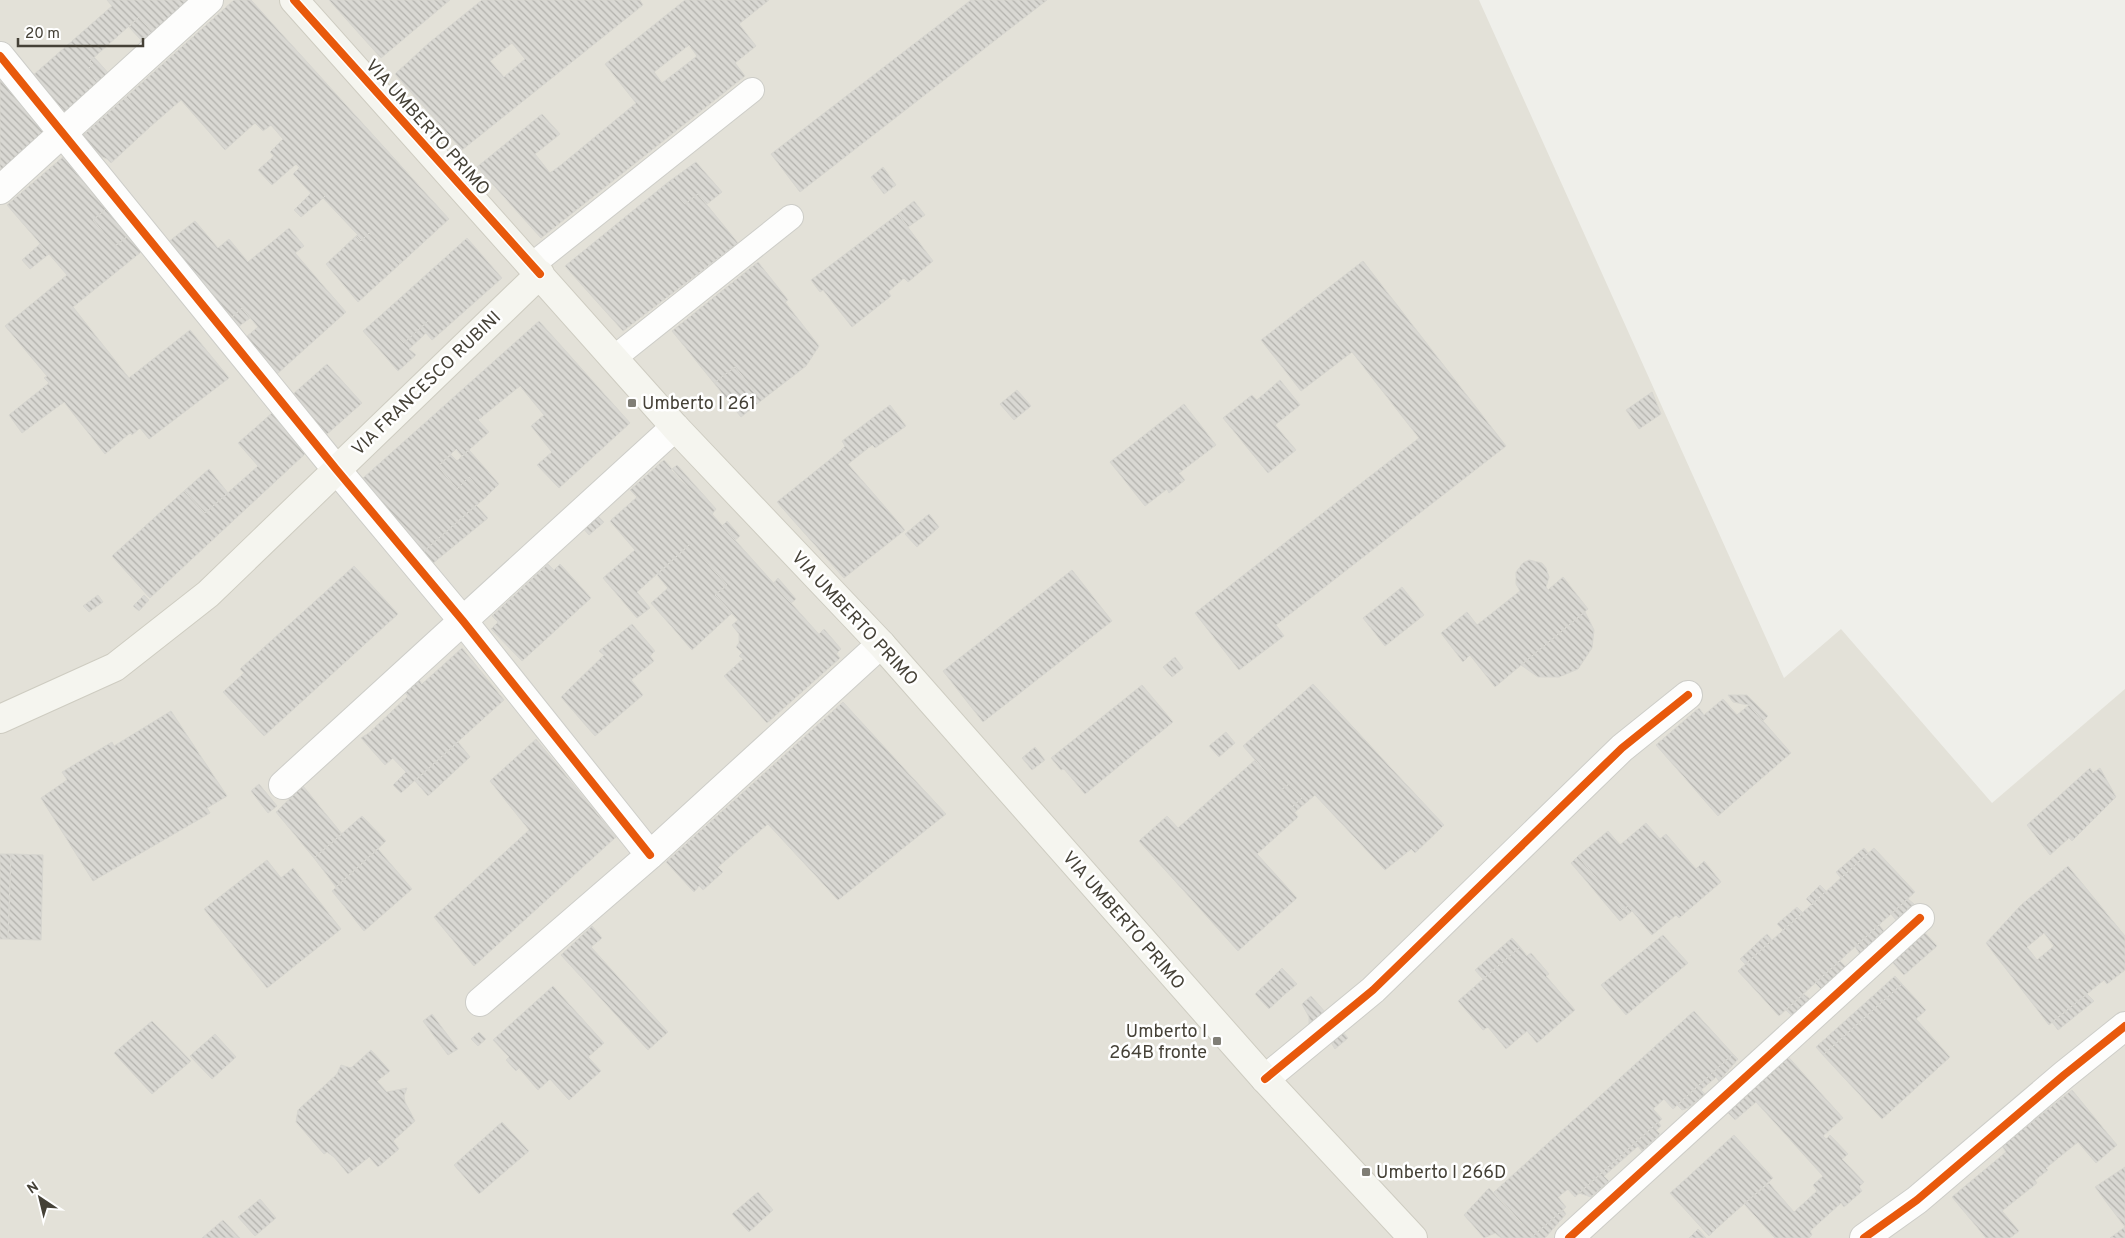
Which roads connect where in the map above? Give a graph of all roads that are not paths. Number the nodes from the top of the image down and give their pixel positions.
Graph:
1 (209, 0) edge
2 (294, 0) edge
3 (0, 56) edge
4 (752, 90) dead end
5 (64, 133) junction
6 (0, 190) edge
7 (791, 217) dead end
8 (536, 269) junction
9 (614, 358) junction
10 (676, 427) junction
11 (336, 469) junction
12 (462, 621) junction
13 (881, 644) junction
14 (1688, 695) dead end
15 (0, 719) edge
16 (283, 785) dead end
17 (650, 855) junction
18 (1920, 918) dead end
19 (480, 1002) dead end
20 (2125, 1026) edge
21 (1265, 1080) junction
22 (1413, 1238) edge
23 (1569, 1238) edge
24 (1864, 1238) edge

1 - 5 street
2 - 8 main road, VIA UMBERTO PRIMO
3 - 5 street
4 - 8 lane
5 - 6 street
5 - 11 street
7 - 9 lane
8 - 9 main road, VIA UMBERTO PRIMO
8 - 11 main road, VIA FRANCESCO RUBINI
9 - 10 main road, VIA UMBERTO PRIMO
10 - 12 street
10 - 13 main road, VIA UMBERTO PRIMO
11 - 12 street
11 - 15 main road, VIA FRANCESCO RUBINI
12 - 16 street
12 - 17 street
13 - 17 street
13 - 21 main road, VIA UMBERTO PRIMO
14 - 21 street
17 - 19 street
18 - 23 street
20 - 24 street
21 - 22 main road, VIA UMBERTO PRIMO

